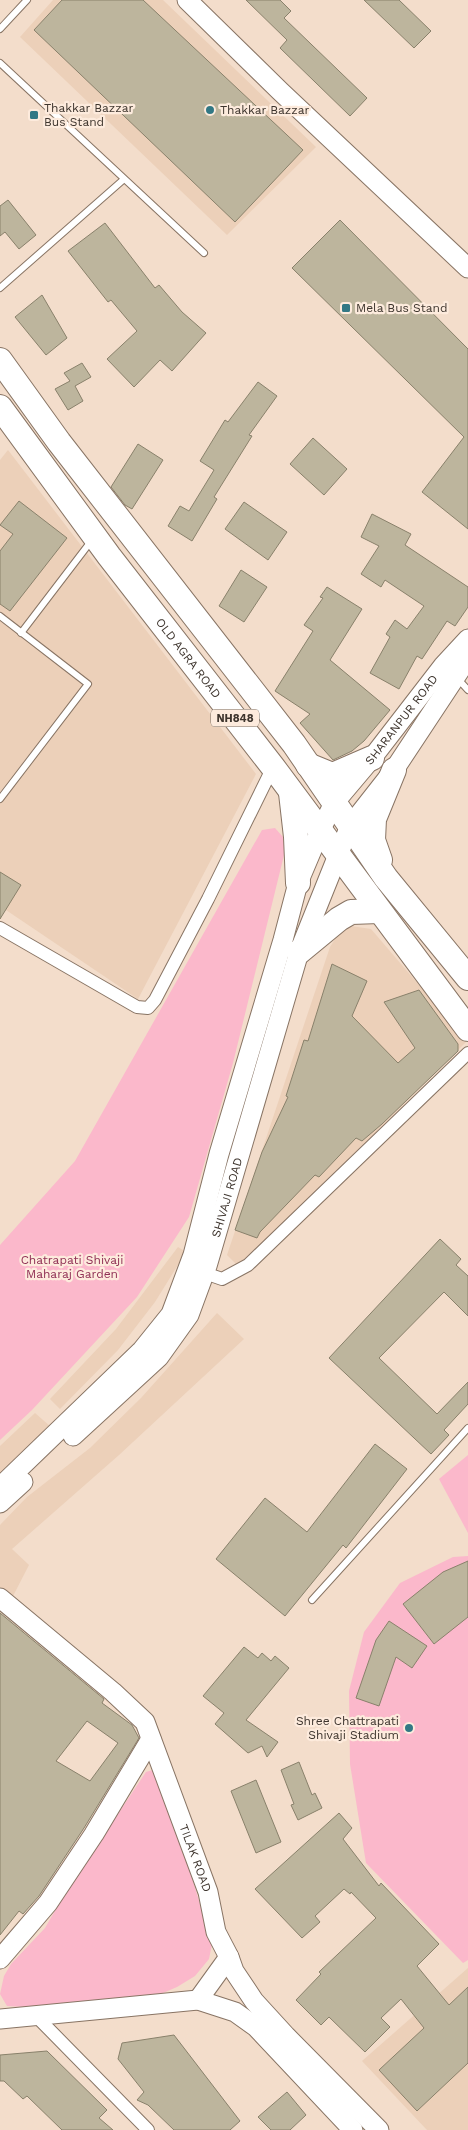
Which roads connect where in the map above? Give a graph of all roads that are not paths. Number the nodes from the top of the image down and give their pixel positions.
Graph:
1 (27, 0) edge
2 (187, 0) edge
3 (0, 29) edge
4 (0, 63) edge
5 (123, 180) junction
6 (204, 254) dead end
7 (468, 268) edge
8 (0, 288) edge
9 (0, 360) edge
10 (0, 407) edge
11 (106, 528) junction
12 (0, 616) edge
13 (21, 633) junction
14 (468, 638) edge
15 (468, 658) edge
16 (462, 684) edge
17 (372, 758) junction
18 (308, 765) junction
19 (273, 767) junction
20 (394, 770) junction
21 (291, 791) junction
22 (0, 799) edge
23 (334, 803) junction
24 (350, 826) junction
25 (320, 831) junction
26 (338, 855) junction
27 (386, 878) junction
28 (298, 883) junction
29 (379, 911) junction
30 (0, 928) edge
31 (299, 952) junction
32 (468, 978) edge
33 (468, 1029) edge
34 (468, 1053) edge
35 (196, 1270) junction
36 (468, 1428) edge
37 (0, 1487) edge
38 (0, 1503) edge
39 (0, 1598) edge
40 (312, 1600) dead end
41 (151, 1739) junction
42 (229, 1957) junction
43 (0, 1959) edge
44 (198, 2000) junction
45 (37, 2017) junction
46 (0, 2019) edge
47 (148, 2130) edge
48 (354, 2130) edge
49 (379, 2130) edge

1 - 3 lane
2 - 7 main road
4 - 5 lane
5 - 6 lane
5 - 8 lane
9 - 11 highway, OLD AGRA ROAD / NH848
10 - 11 highway, OLD AGRA ROAD / NH848
11 - 13 lane
11 - 18 highway, OLD AGRA ROAD / NH848
11 - 19 highway, OLD AGRA ROAD / NH848
12 - 13 lane
13 - 22 lane
14 - 17 main road, SHARANPUR ROAD
15 - 16 main road, SHARANPUR ROAD
16 - 20 main road, SHARANPUR ROAD
17 - 18 highway
17 - 23 main road, SHARANPUR ROAD
18 - 23 highway, OLD AGRA ROAD / NH848
19 - 21 highway, OLD AGRA ROAD / NH848
19 - 30 street
20 - 24 main road, SHARANPUR ROAD
20 - 27 highway
21 - 25 highway, OLD AGRA ROAD / NH848
21 - 28 highway
23 - 24 highway, OLD AGRA ROAD / NH848
23 - 25 main road, SHIVAJI ROAD
24 - 26 main road, SHIVAJI ROAD
24 - 27 highway, OLD AGRA ROAD / NH848
25 - 26 highway, OLD AGRA ROAD / NH848
25 - 28 main road, SHIVAJI ROAD
26 - 29 highway, OLD AGRA ROAD / NH848
26 - 31 main road, SHIVAJI ROAD
27 - 32 highway, OLD AGRA ROAD / NH848
28 - 35 main road, SHIVAJI ROAD
29 - 31 highway
29 - 33 highway, OLD AGRA ROAD / NH848
31 - 35 main road, SHIVAJI ROAD
34 - 35 street
35 - 37 main road, SHIVAJI ROAD
35 - 38 main road, SHIVAJI ROAD
36 - 40 lane
39 - 41 main road, TILAK ROAD
41 - 42 main road, TILAK ROAD
41 - 43 main road
42 - 44 main road
42 - 49 main road, TILAK ROAD
44 - 45 main road
44 - 48 main road
45 - 46 main road
45 - 47 street

